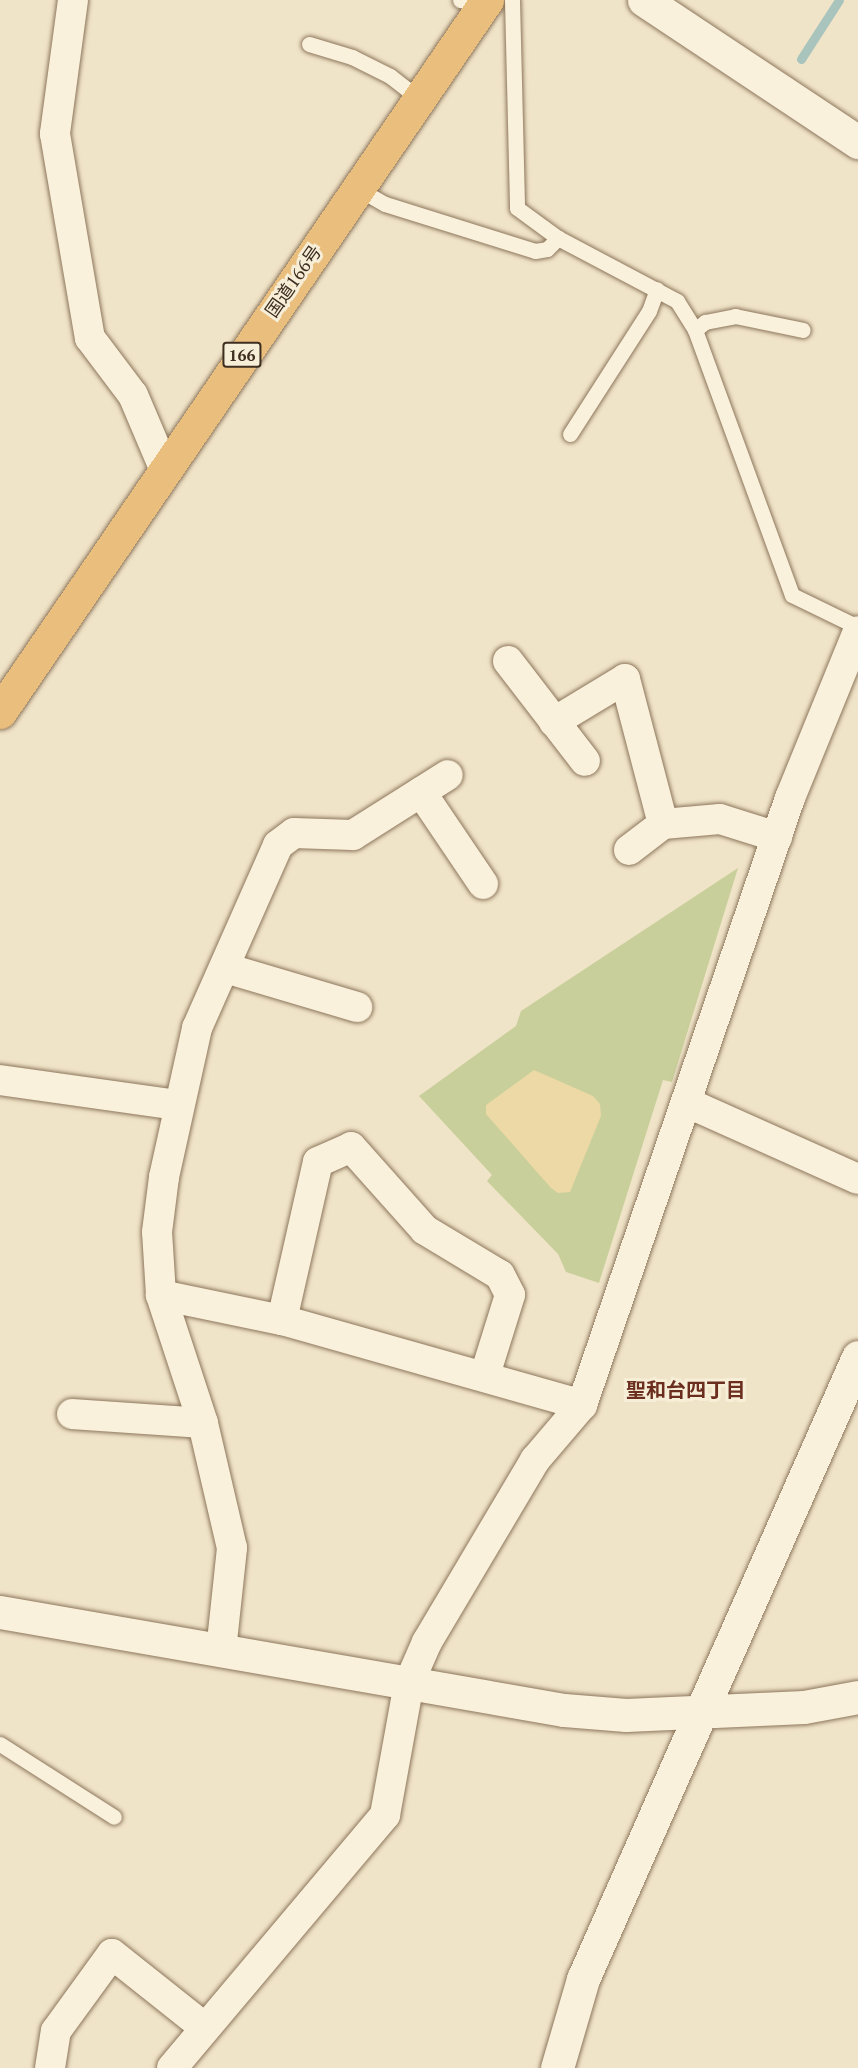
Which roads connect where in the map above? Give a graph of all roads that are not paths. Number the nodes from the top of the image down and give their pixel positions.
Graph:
1 (73, 0) edge
2 (486, 1) edge
3 (656, 3) edge
4 (309, 44) dead end
5 (418, 98) junction
6 (858, 142) edge
7 (357, 188) junction
8 (558, 238) junction
9 (657, 289) junction
10 (694, 330) junction
11 (803, 330) dead end
12 (570, 434) dead end
13 (165, 468) junction
14 (858, 629) edge
15 (508, 661) dead end
16 (1, 706) edge
17 (554, 722) junction
18 (585, 761) dead end
19 (448, 775) dead end
20 (421, 792) junction
21 (663, 824) junction
22 (777, 837) junction
23 (629, 850) dead end
24 (483, 884) dead end
25 (225, 968) junction
26 (357, 1007) dead end
27 (0, 1080) edge
28 (688, 1103) junction
29 (179, 1105) junction
30 (858, 1179) edge
31 (161, 1295) junction
32 (282, 1320) junction
33 (858, 1357) edge
34 (485, 1375) junction
35 (582, 1405) junction
36 (72, 1414) dead end
37 (203, 1424) junction
38 (0, 1612) edge
39 (221, 1651) junction
40 (409, 1683) junction
41 (858, 1697) edge
42 (704, 1711) junction
43 (0, 1744) edge
44 (114, 1817) dead end
45 (205, 2028) junction
46 (50, 2068) edge
47 (172, 2068) edge
48 (556, 2068) edge

1 - 13 street
2 - 5 highway, 国道166号 / 166
2 - 8 lane
3 - 6 street
4 - 5 lane
5 - 7 highway, 国道166号 / 166
7 - 8 lane
7 - 13 highway, 国道166号 / 166
8 - 9 lane
9 - 10 lane
9 - 12 lane
10 - 11 lane
10 - 14 lane
13 - 16 highway, 国道166号 / 166
14 - 22 street
15 - 17 street
17 - 18 street
17 - 21 street
19 - 20 street
20 - 24 street
20 - 25 street
21 - 22 street
21 - 23 street
22 - 28 street
25 - 26 street
25 - 29 street
27 - 29 street
28 - 30 street
28 - 35 street
29 - 31 street
31 - 32 street
31 - 37 street
32 - 34 street
32 - 34 street
33 - 42 street
34 - 35 street
35 - 40 street
36 - 37 street
37 - 39 street
38 - 39 street
39 - 40 street
40 - 42 street
40 - 45 street
41 - 42 street
42 - 48 street
43 - 44 lane
45 - 46 street
45 - 47 street

